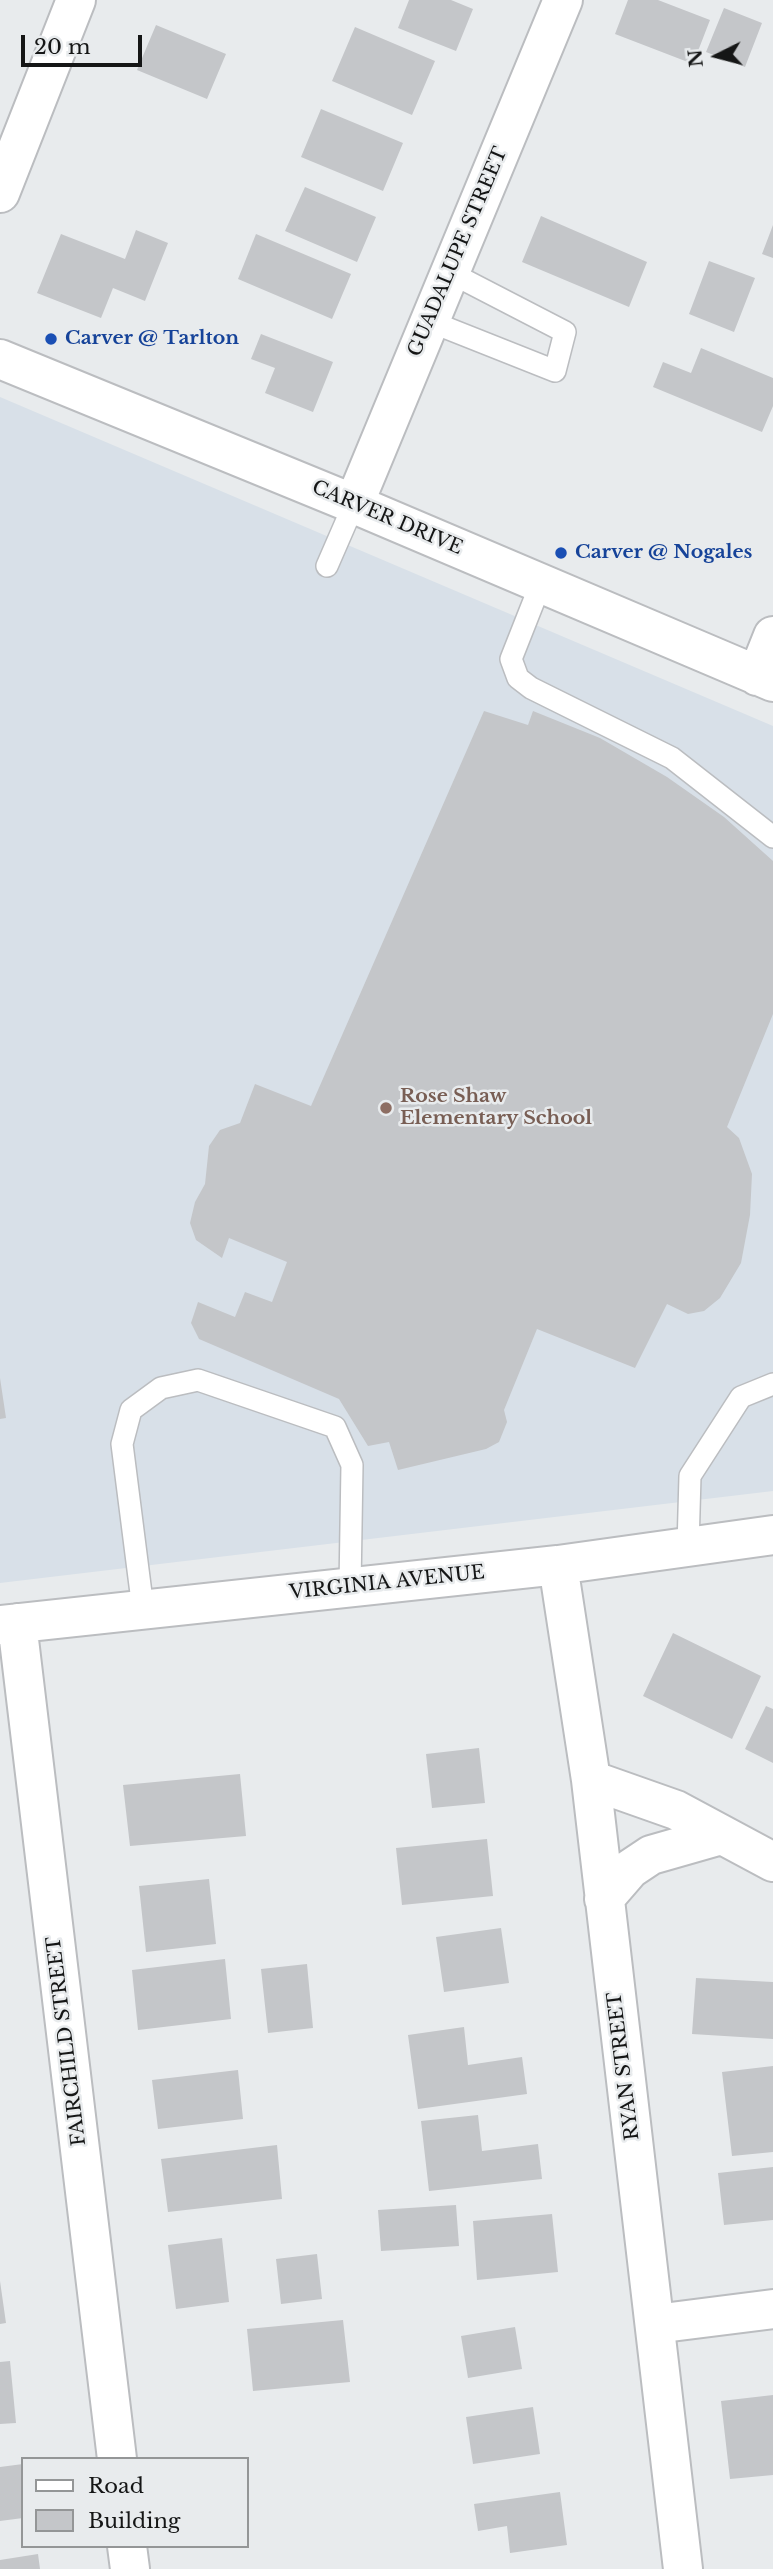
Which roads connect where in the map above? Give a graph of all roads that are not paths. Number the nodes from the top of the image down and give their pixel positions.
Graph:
1 (76, 0) edge
2 (563, 0) edge
3 (0, 193) edge
4 (449, 272) junction
5 (429, 321) junction
6 (0, 359) edge
7 (354, 504) junction
8 (327, 566) dead end
9 (541, 583) junction
10 (773, 636) edge
11 (765, 679) edge
12 (773, 837) edge
13 (773, 1384) edge
14 (773, 1535) edge
15 (688, 1547) junction
16 (558, 1565) junction
17 (350, 1587) junction
18 (143, 1609) junction
19 (8, 1624) edge
20 (591, 1780) junction
21 (721, 1835) junction
22 (773, 1863) edge
23 (604, 1899) junction
24 (773, 2309) edge
25 (655, 2324) junction
26 (117, 2457) edge
27 (127, 2548) edge
28 (130, 2569) edge
29 (683, 2569) edge

1 - 3 street
2 - 4 street, GUADALUPE STREET
4 - 5 street, GUADALUPE STREET
4 - 5 lane
5 - 7 street, GUADALUPE STREET
6 - 7 street, CARVER DRIVE
7 - 8 lane
7 - 9 street, CARVER DRIVE
9 - 11 street, CARVER DRIVE
9 - 12 lane
10 - 11 street
13 - 15 lane
14 - 15 street, VIRGINIA AVENUE
15 - 16 street, VIRGINIA AVENUE
16 - 17 street, VIRGINIA AVENUE
16 - 20 street, RYAN STREET
17 - 18 street, VIRGINIA AVENUE
17 - 18 lane
18 - 19 street, VIRGINIA AVENUE
19 - 26 street, FAIRCHILD STREET
20 - 21 street
20 - 23 street, RYAN STREET
21 - 22 street
21 - 23 street
23 - 25 street, RYAN STREET
24 - 25 street
25 - 29 street, RYAN STREET
27 - 28 street

